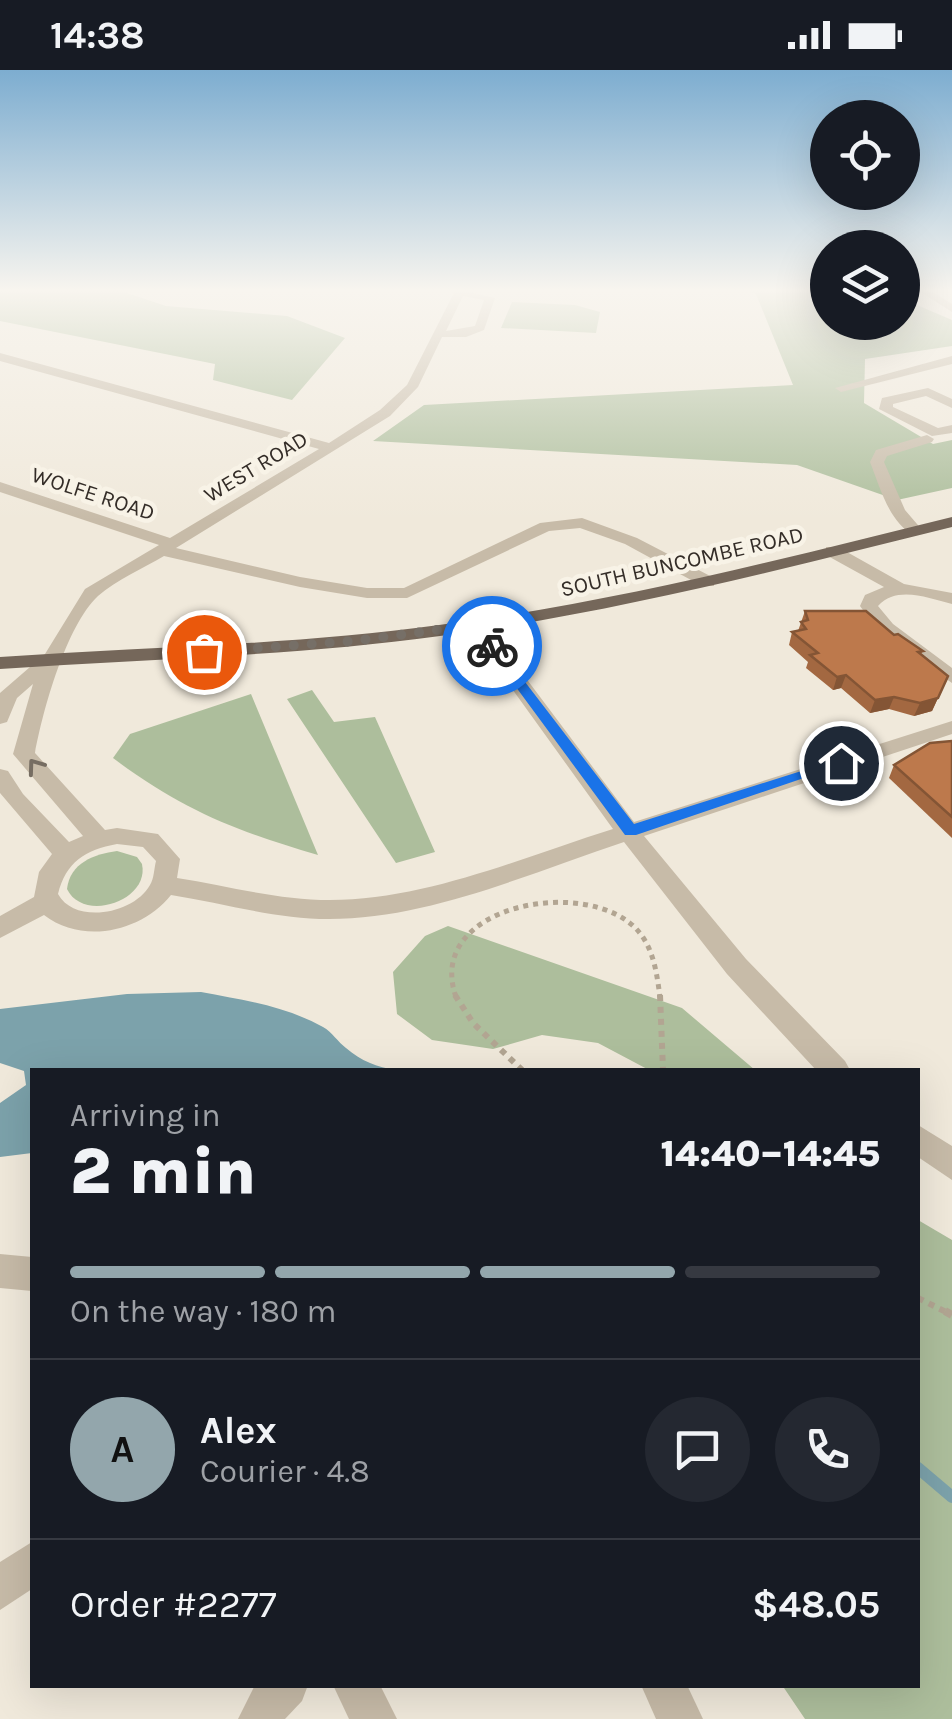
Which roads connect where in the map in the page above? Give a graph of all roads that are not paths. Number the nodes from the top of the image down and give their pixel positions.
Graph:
1 (36, 366) edge
2 (421, 366) edge
3 (926, 366) edge
4 (840, 388) dead end
5 (952, 404) edge
6 (952, 430) edge
7 (927, 439) dead end
8 (330, 448) junction
9 (0, 487) edge
10 (952, 522) edge
11 (914, 531) junction
12 (167, 547) junction
13 (832, 551) junction
14 (708, 582) junction
15 (900, 589) junction
16 (876, 596) junction
17 (952, 599) edge
18 (476, 625) junction
19 (49, 660) junction
20 (0, 663) edge
21 (952, 677) edge
22 (0, 718) edge
23 (952, 727) edge
24 (0, 776) edge
25 (631, 831) junction
26 (98, 839) junction
27 (66, 854) junction
28 (164, 885) junction
29 (46, 902) junction
30 (0, 928) edge
31 (834, 1068) edge
32 (920, 1140) edge
33 (952, 1165) edge
34 (0, 1271) edge
35 (30, 1274) edge
36 (30, 1565) edge
37 (0, 1589) edge
38 (357, 1688) edge
39 (664, 1688) edge
40 (374, 1719) edge
41 (680, 1719) edge

1 - 8 street
2 - 8 street, WEST ROAD
3 - 4 street
5 - 6 street
7 - 11 street
8 - 12 street, WEST ROAD
9 - 12 street, WOLFE ROAD
10 - 11 main road, SOUTH BUNCOMBE ROAD
11 - 13 main road, SOUTH BUNCOMBE ROAD
12 - 14 street, WOLFE ROAD
12 - 19 street, WEST ROAD
13 - 14 main road, SOUTH BUNCOMBE ROAD
13 - 15 street
13 - 16 street
14 - 18 main road, SOUTH BUNCOMBE ROAD
15 - 16 street
15 - 17 street
16 - 21 street
18 - 19 main road, SOUTH BUNCOMBE ROAD
18 - 25 street
19 - 20 main road, SOUTH BUNCOMBE ROAD
19 - 22 street
26 -> 19 street
23 - 25 street
24 - 27 street
25 - 28 street
25 - 31 street
26 - 27 street
26 - 28 street
27 - 29 street
28 - 29 street
29 - 30 street
32 - 33 street
34 - 35 street
36 - 37 street
38 - 40 street
39 - 41 street

